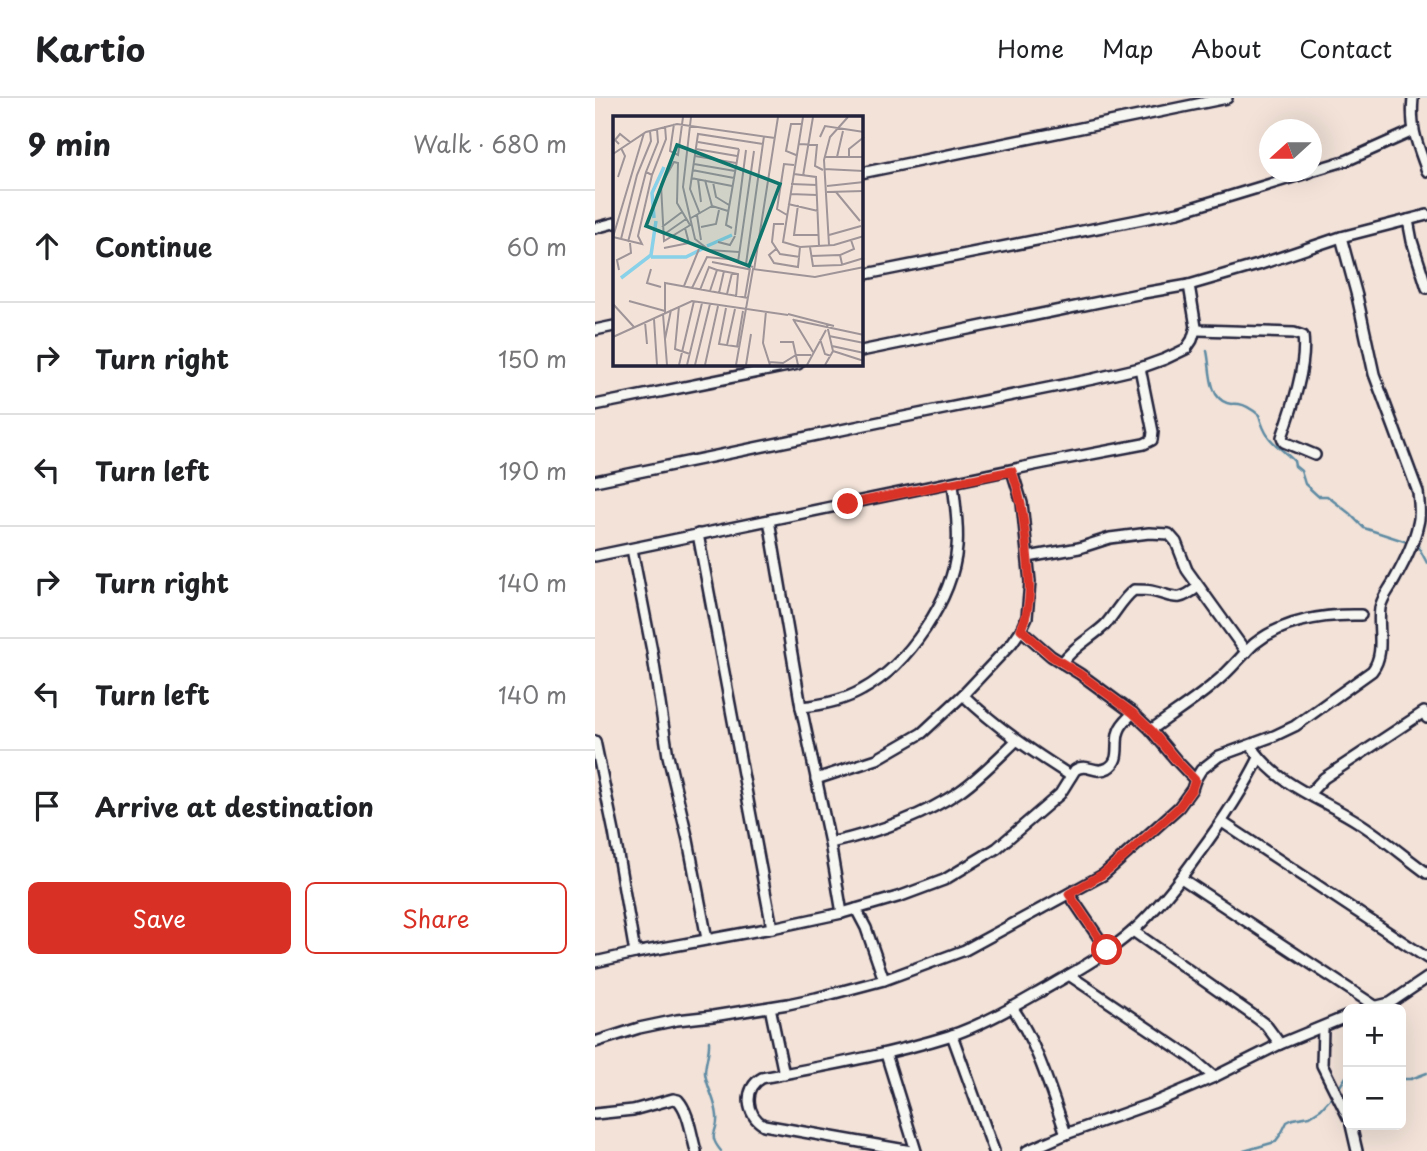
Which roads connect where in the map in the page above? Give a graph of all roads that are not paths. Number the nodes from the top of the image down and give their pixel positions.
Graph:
1 (1227, 98) edge
2 (1413, 98) edge
3 (1413, 131) junction
4 (1322, 168) edge
5 (1427, 171) edge
6 (863, 173) edge
7 (1275, 182) edge
8 (1427, 215) edge
9 (1408, 220) junction
10 (613, 223) edge
11 (595, 228) edge
12 (1341, 237) junction
13 (863, 275) edge
14 (1189, 285) junction
15 (1427, 288) edge
16 (613, 326) edge
17 (1196, 327) junction
18 (595, 330) edge
19 (863, 351) edge
20 (789, 366) edge
21 (1140, 368) junction
22 (595, 405) edge
23 (1315, 455) dead end
24 (1012, 471) junction
25 (595, 481) edge
26 (953, 483) junction
27 (769, 520) junction
28 (698, 534) junction
29 (632, 549) junction
30 (595, 556) edge
31 (1027, 557) junction
32 (1198, 587) junction
33 (1361, 615) dead end
34 (1021, 629) junction
35 (1246, 652) junction
36 (1062, 663) junction
37 (963, 695) junction
38 (801, 707) junction
39 (1133, 713) junction
40 (1426, 713) edge
41 (1151, 730) junction
42 (595, 741) edge
43 (1016, 741) junction
44 (1251, 745) junction
45 (1259, 758) junction
46 (1071, 776) junction
47 (816, 779) junction
48 (1195, 780) junction
49 (1309, 794) junction
50 (1222, 822) junction
51 (830, 843) junction
52 (1427, 873) edge
53 (1181, 878) junction
54 (1069, 894) junction
55 (856, 909) junction
56 (842, 913) junction
57 (772, 928) junction
58 (1133, 930) junction
59 (707, 939) junction
60 (1107, 950) junction
61 (635, 953) junction
62 (1427, 958) edge
63 (595, 962) edge
64 (1069, 975) junction
65 (1427, 978) edge
66 (884, 981) junction
67 (1372, 1004) edge
68 (1385, 1004) edge
69 (769, 1007) junction
70 (1012, 1007) junction
71 (1343, 1018) edge
72 (1322, 1027) junction
73 (952, 1035) junction
74 (595, 1042) edge
75 (1280, 1044) junction
76 (886, 1054) junction
77 (784, 1074) junction
78 (1214, 1077) junction
79 (1343, 1107) edge
80 (595, 1114) edge
81 (1352, 1130) edge
82 (1066, 1134) junction
83 (696, 1151) edge
84 (911, 1151) edge
85 (916, 1151) edge
86 (993, 1151) edge
87 (1027, 1151) edge
88 (1357, 1151) edge

1 - 6 street
2 - 3 street
3 - 4 street
3 - 5 street
7 - 13 street
8 - 9 street
9 - 12 street
9 - 15 street
10 - 11 street
12 - 14 street
12 - 44 street
14 - 17 street
14 - 19 street
16 - 18 street
17 - 21 street
17 - 23 street
20 - 22 street
21 - 24 street
21 - 25 street
24 - 26 street
24 - 31 street
26 - 27 street
26 - 38 street
27 - 28 street
27 - 38 street
28 - 29 street
28 - 57 street
29 - 30 street
29 - 59 street
31 - 32 street
31 - 34 street
32 - 35 street
32 - 36 street
33 - 35 street
34 - 36 street
34 - 37 street
35 - 41 street
36 - 39 street
37 - 43 street
37 - 47 street
38 - 47 street
39 - 41 street
39 - 46 street
40 - 49 street
41 - 48 street
42 - 61 street
43 - 46 street
43 - 51 street
44 - 45 street
44 - 48 street
45 - 49 street
45 - 50 street
46 - 55 street
47 - 51 street
48 - 54 street
49 - 52 street
50 - 53 street
50 - 62 street
51 - 56 street
53 - 58 street
53 - 67 street
54 - 60 street
54 - 66 street
55 - 56 street
55 - 66 street
56 - 57 street
57 - 59 street
58 - 60 street
58 - 75 street
59 - 61 street
60 - 64 street
61 - 63 street
64 - 70 street
64 - 78 street
65 - 68 street
66 - 69 street
69 - 74 street
69 - 77 street
70 - 73 street
70 - 82 street
71 - 72 street
72 - 75 street
72 - 79 street
73 - 76 street
73 - 86 street
75 - 78 street
76 - 77 street
76 - 85 street
77 - 84 street
78 - 82 street
80 - 83 street
81 - 88 street
82 - 87 street

